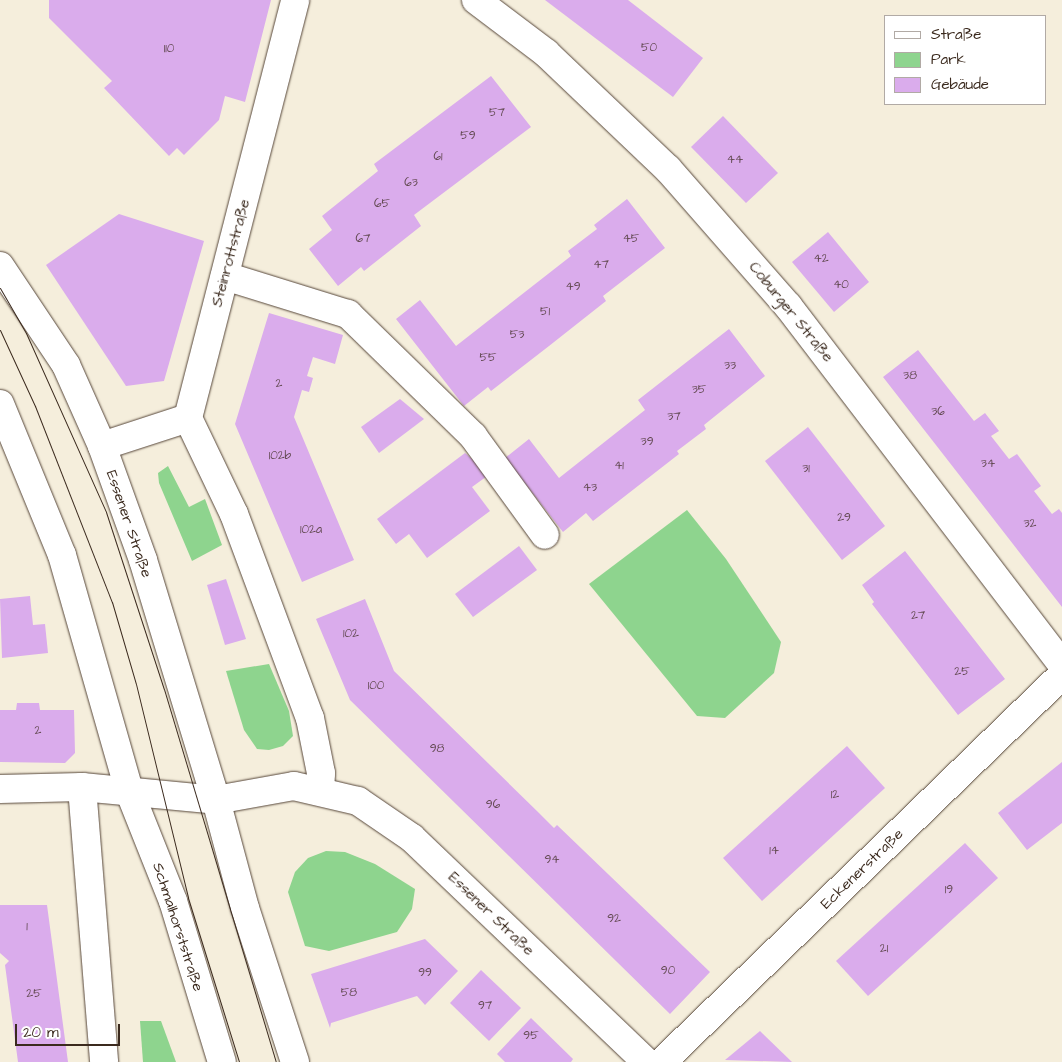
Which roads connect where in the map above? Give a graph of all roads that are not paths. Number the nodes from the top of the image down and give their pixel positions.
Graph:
1 (295, 0) edge
2 (476, 0) edge
3 (0, 266) edge
4 (225, 276) junction
5 (0, 404) edge
6 (188, 418) junction
7 (102, 446) junction
8 (10, 447) edge
9 (545, 535) dead end
10 (1062, 665) edge
11 (1062, 675) edge
12 (82, 787) junction
13 (0, 789) edge
14 (320, 791) junction
15 (130, 793) junction
16 (216, 800) junction
17 (104, 1062) edge
18 (222, 1062) edge
19 (295, 1062) edge
20 (646, 1062) edge
21 (662, 1062) edge

1 - 4 street, Steinrottstraße
2 - 10 street, Coburger Straße
3 - 7 street, Essener Straße
4 - 6 street, Steinrottstraße
4 - 9 street
5 - 8 street
6 - 7 street
6 - 14 street
7 - 16 street, Essener Straße
8 - 15 street
11 - 21 street, Eckenerstraße
12 - 13 street, Essener Straße
12 - 15 street, Essener Straße
12 - 17 street
14 - 16 street, Essener Straße
14 - 20 street, Essener Straße
15 - 16 street, Essener Straße
15 - 18 street, Schmalhorststraße
16 - 19 street

